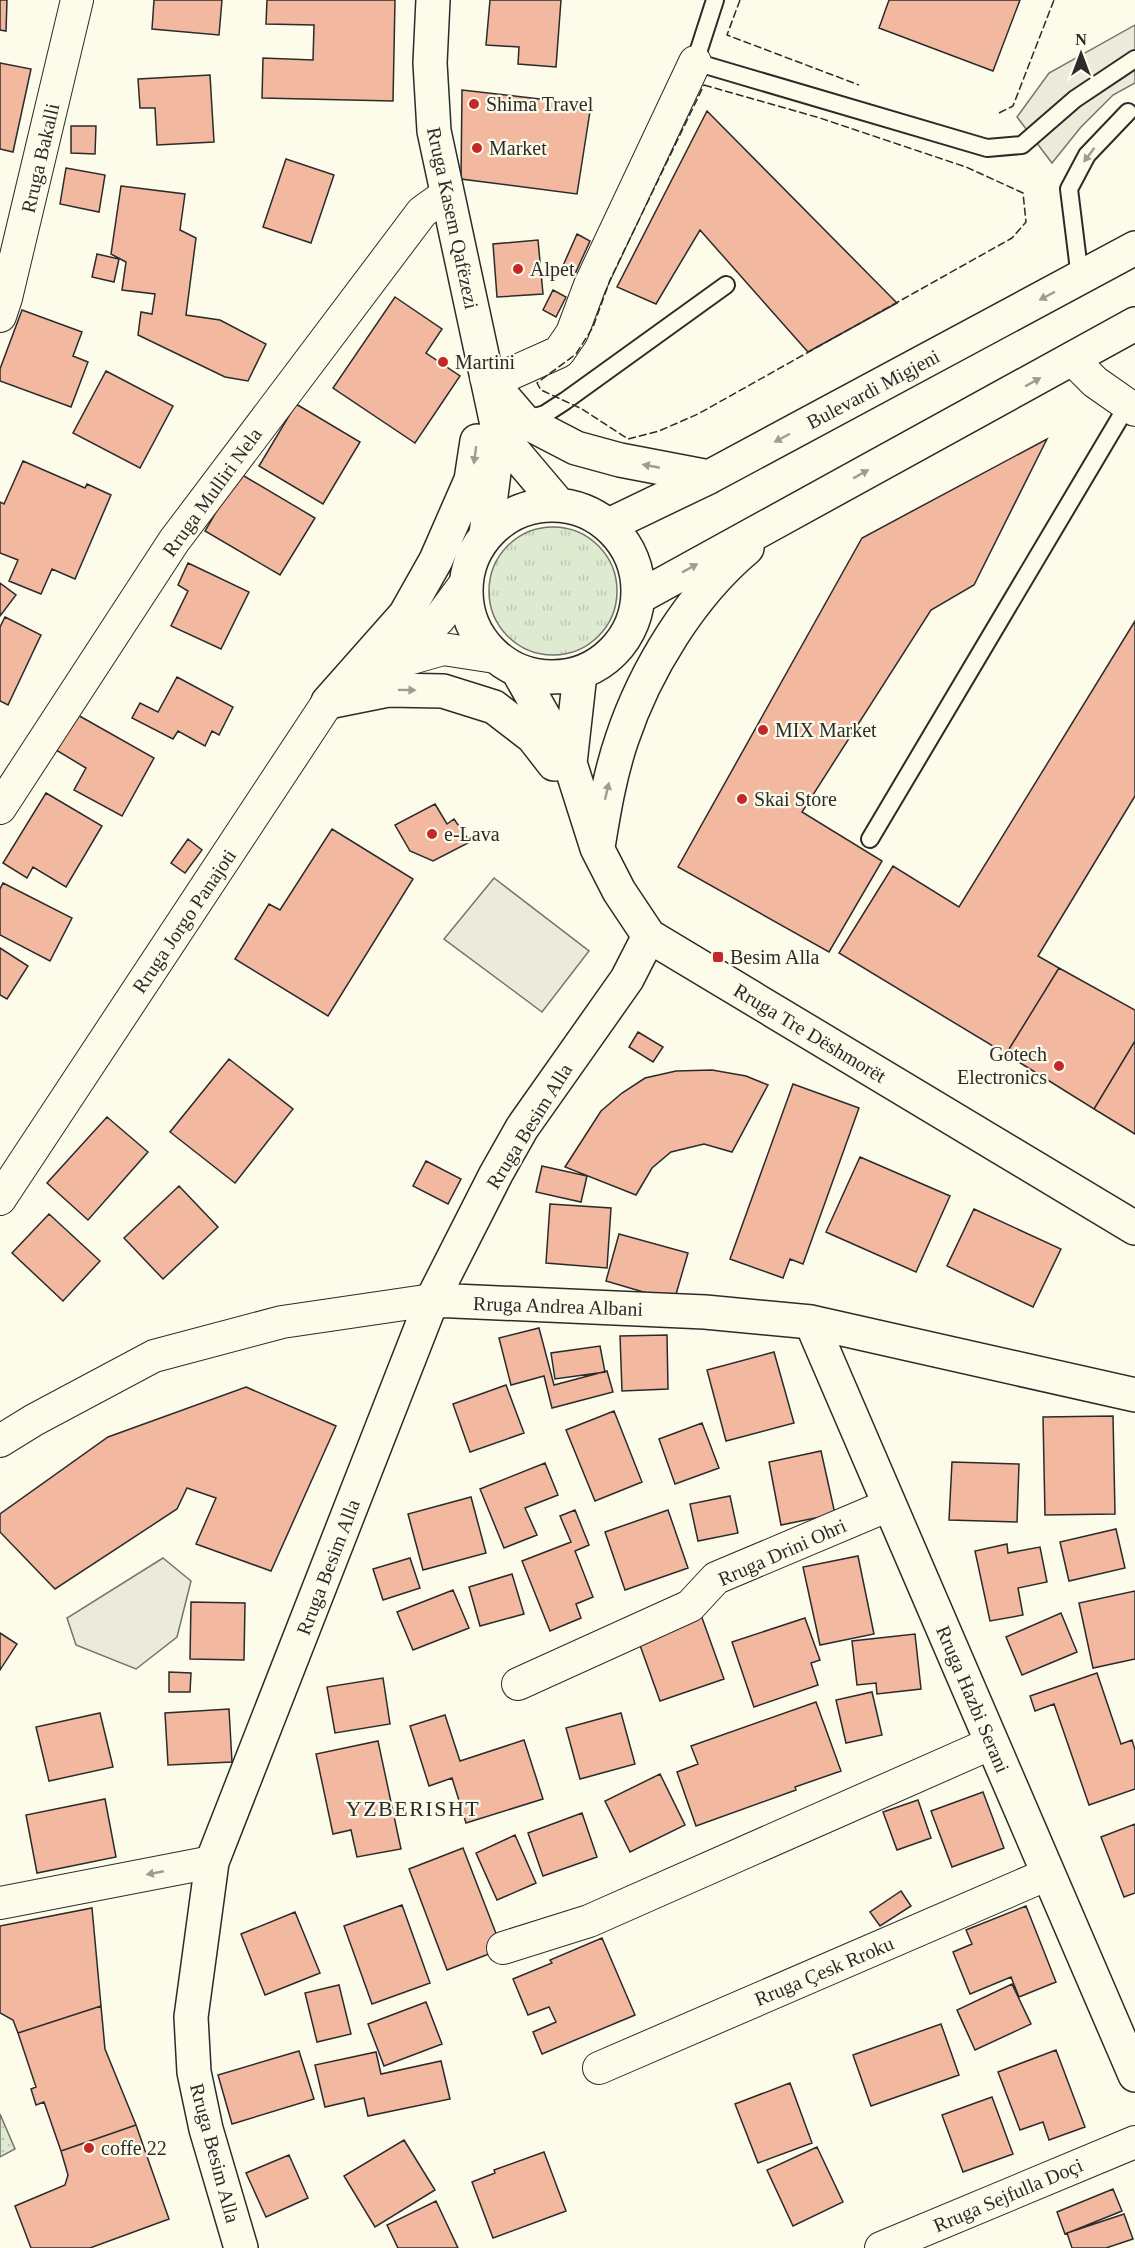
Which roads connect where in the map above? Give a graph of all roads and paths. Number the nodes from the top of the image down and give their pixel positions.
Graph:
1 (77, 0) edge
2 (433, 0) edge
3 (715, 0) edge
4 (1135, 59) edge
5 (695, 62) junction
6 (1128, 112) dead end
7 (447, 195) junction
8 (1135, 248) edge
9 (1080, 278) junction
10 (726, 285) dead end
11 (0, 316) edge
12 (1135, 324) edge
13 (1072, 360) junction
14 (486, 377) junction
15 (1131, 408) edge
16 (512, 428) junction
17 (709, 477) junction
18 (559, 504) junction
19 (786, 516) junction
20 (609, 525) junction
21 (486, 534) junction
22 (465, 584) junction
23 (639, 597) junction
24 (506, 664) junction
25 (387, 665) junction
26 (580, 674) junction
27 (328, 702) junction
28 (570, 763) junction
29 (579, 796) junction
30 (0, 807) edge
31 (870, 839) dead end
32 (597, 848) junction
33 (648, 936) junction
34 (0, 1198) edge
35 (1135, 1228) edge
36 (432, 1300) junction
37 (811, 1322) junction
38 (1135, 1395) edge
39 (0, 1441) edge
40 (889, 1505) junction
41 (518, 1684) dead end
42 (992, 1743) junction
43 (212, 1862) junction
44 (1048, 1874) junction
45 (0, 1903) edge
46 (502, 1948) dead end
47 (599, 2068) dead end
48 (1135, 2075) edge
49 (1135, 2142) edge
50 (241, 2248) edge
51 (881, 2248) edge

1 - 11 street, Rruga Bakalli
2 - 7 main road, Rruga Kasem Qafëzezi
3 - 5 lane
4 - 5 lane
5 - 14 street
6 -> 9 lane
7 - 14 main road, Rruga Kasem Qafëzezi
7 - 30 street, Rruga Mulliri Nela
8 - 9 main road, Bulevardi Migjeni
9 -> 17 main road, Bulevardi Migjeni
10 - 16 lane
12 - 13 main road
13 - 15 street
19 -> 13 main road
14 - 16 main road
14 -> 27 main road
15 - 31 lane
17 -> 16 main road
16 - 18 main road
16 - 21 main road
17 - 20 main road, Bulevardi Migjeni
18 - 20 main road
18 - 21 main road
23 -> 19 main road
32 -> 19 main road
20 - 23 main road
21 - 22 main road
22 - 24 main road
22 - 25 street, Rruga Jorgo Panajoti
23 - 26 main road
24 - 25 street, Rruga Jorgo Panajoti
24 - 26 main road
24 - 28 main road, Rruga Tre Dëshmorët
25 - 27 street, Rruga Jorgo Panajoti
26 - 28 main road, Rruga Tre Dëshmorët
27 -> 29 main road
27 - 34 street, Rruga Jorgo Panajoti
28 - 29 main road, Rruga Tre Dëshmorët
29 - 32 main road, Rruga Tre Dëshmorët
32 - 33 main road, Rruga Tre Dëshmorët
33 - 35 main road, Rruga Tre Dëshmorët
33 - 36 main road, Rruga Besim Alla
36 - 37 main road, Rruga Andrea Albani
36 - 39 street, Rruga Andrea Albani
36 - 43 main road, Rruga Besim Alla
37 - 38 main road, Rruga Andrea Albani
37 - 40 main road, Rruga Hazbi Serani
40 - 41 street, Rruga Drini Ohri
40 - 42 main road, Rruga Hazbi Serani
42 - 44 main road, Rruga Hazbi Serani
42 - 46 street
43 -> 45 street
43 - 50 main road, Rruga Besim Alla
44 - 47 street, Rruga Çesk Rroku
44 - 48 main road, Rruga Hazbi Serani
49 - 51 street, Rruga Sejfulla Doçi

